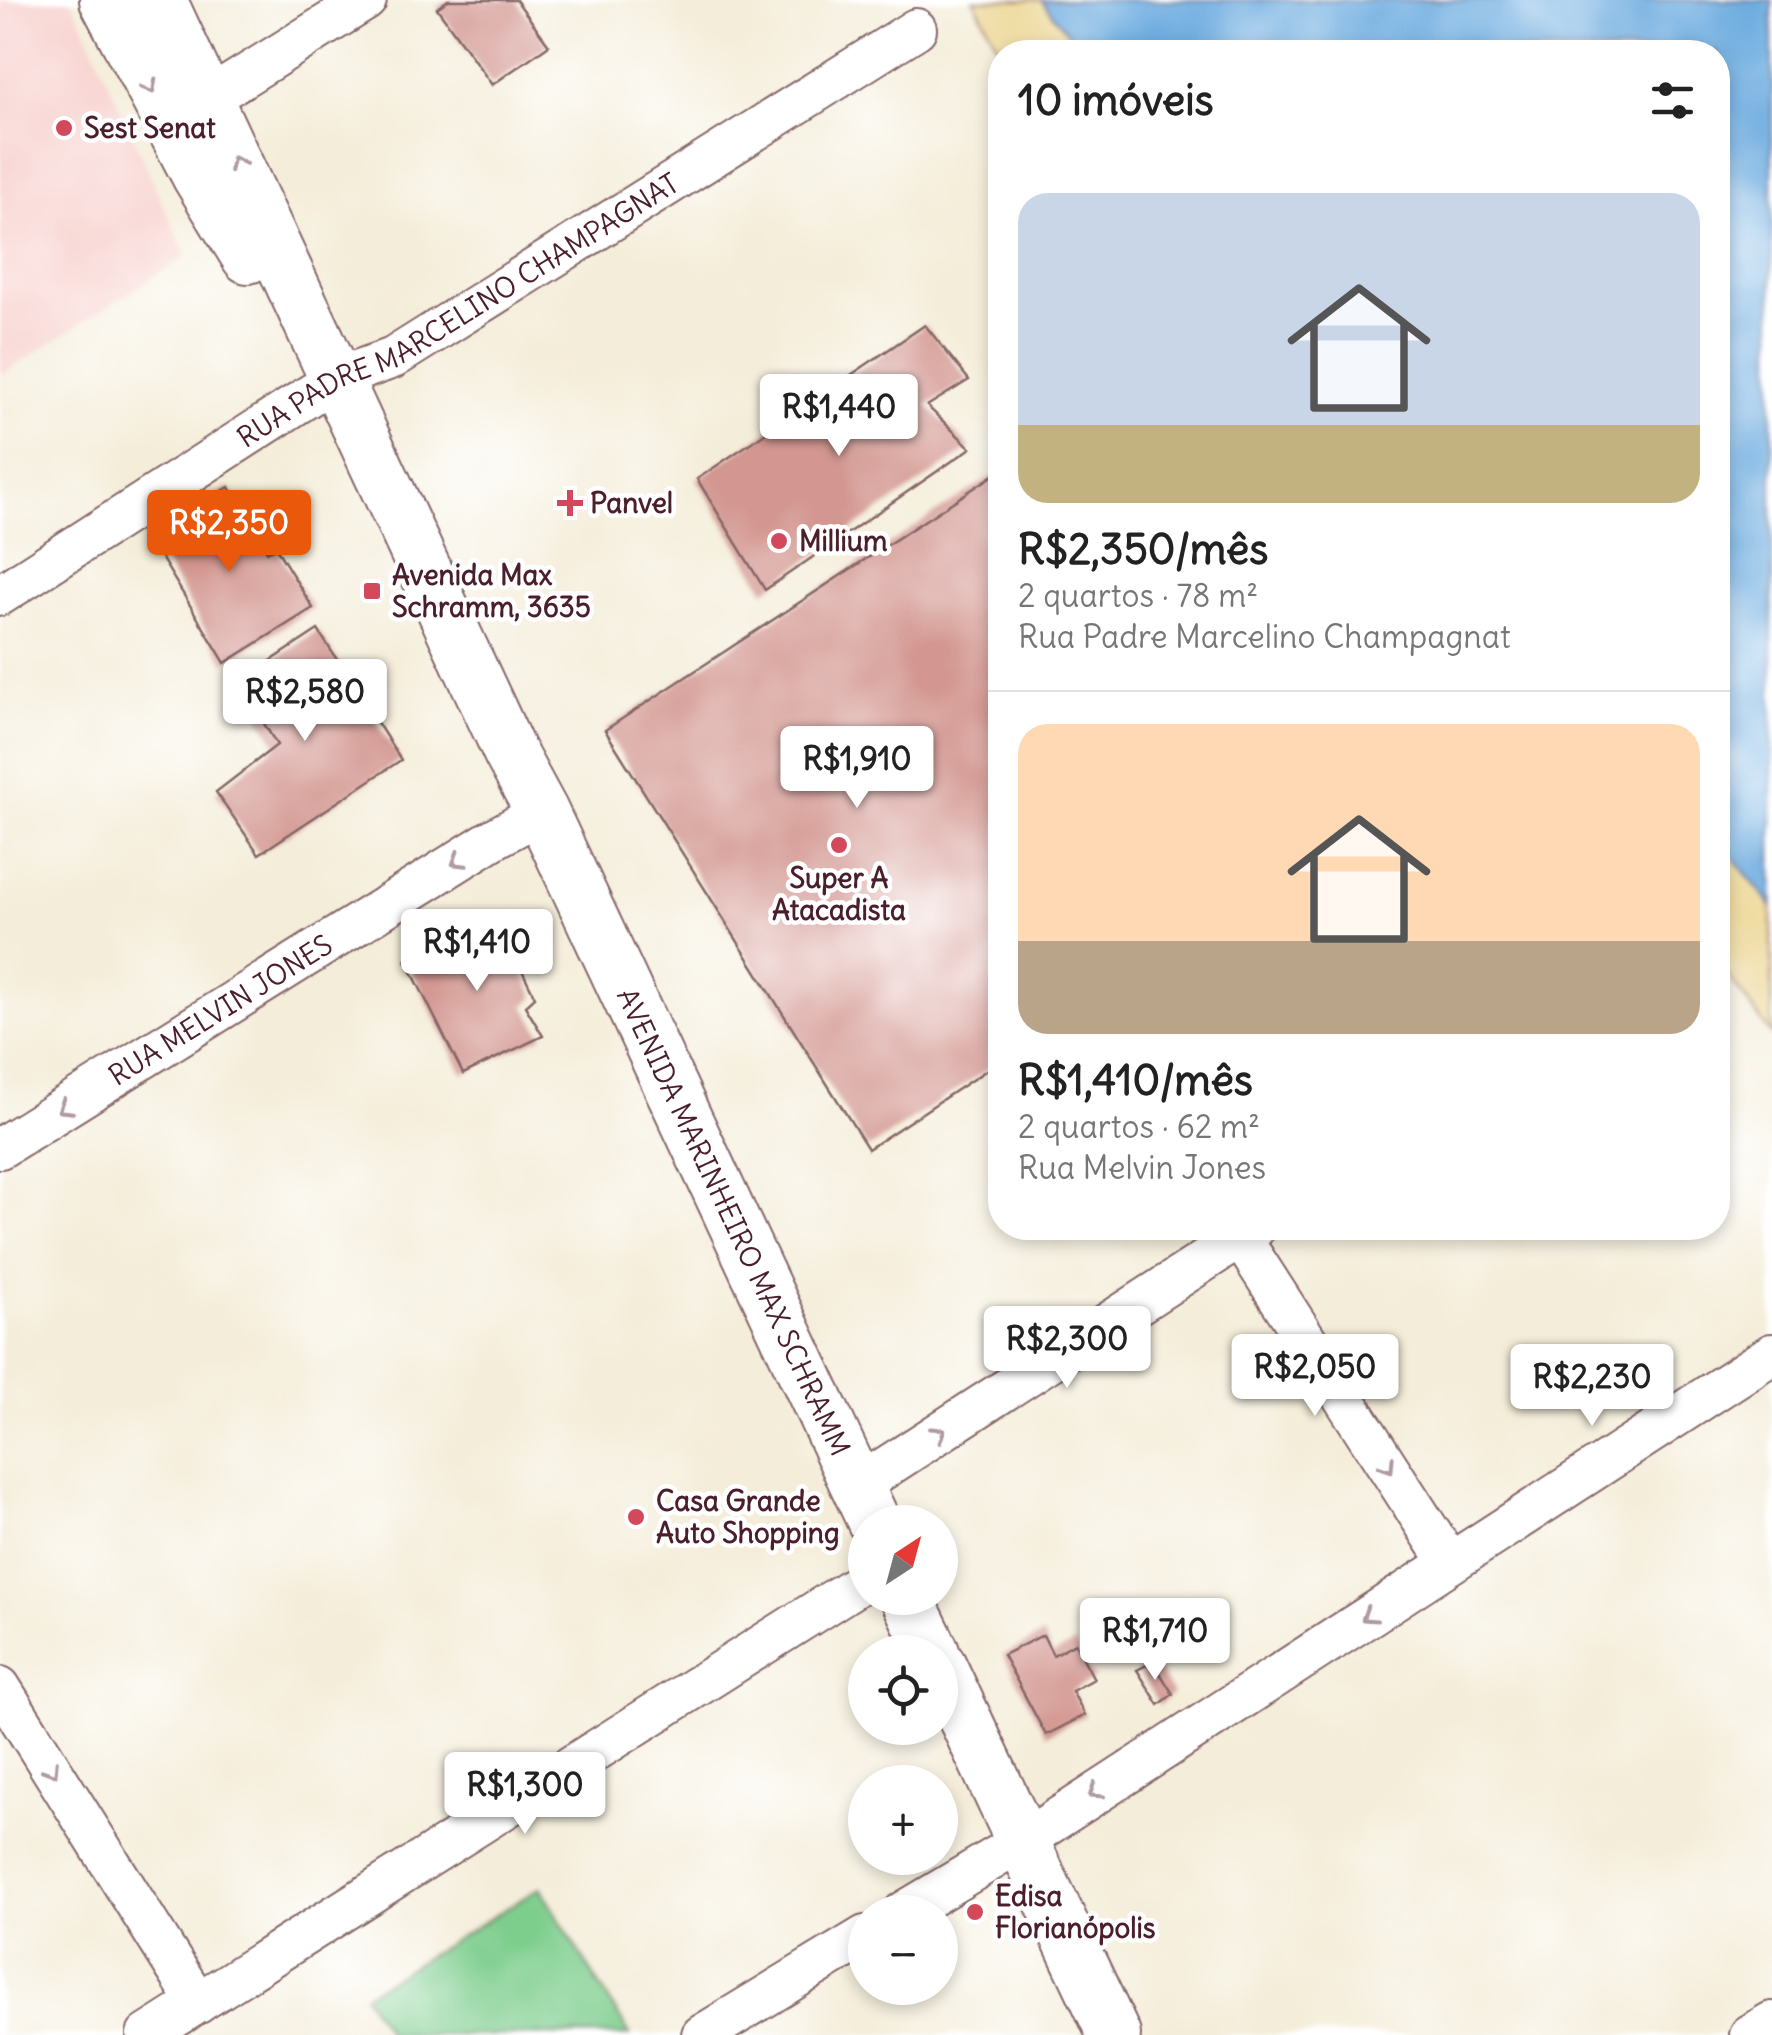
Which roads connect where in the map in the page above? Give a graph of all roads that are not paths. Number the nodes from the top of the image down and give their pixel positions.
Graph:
1 (106, 0) edge
2 (160, 0) edge
3 (366, 0) edge
4 (916, 29) dead end
5 (206, 100) junction
6 (337, 378) junction
7 (0, 595) edge
8 (542, 812) junction
9 (0, 1148) edge
10 (1237, 1240) edge
11 (1253, 1240) edge
12 (1772, 1354) edge
13 (865, 1504) edge
14 (1450, 1563) junction
15 (848, 1591) edge
16 (0, 1687) edge
17 (958, 1704) edge
18 (1023, 1841) junction
19 (932, 1895) edge
20 (848, 1946) edge
21 (198, 2002) junction
22 (1772, 2022) edge
23 (147, 2035) edge
24 (702, 2035) edge
25 (1114, 2035) edge
26 (1750, 2035) edge

1 -> 6 main road, AVENIDA MARINHEIRO MAX SCHRAMM
2 - 5 main road, AVENIDA MARINHEIRO MAX SCHRAMM
3 - 5 street
4 - 6 street, RUA PADRE MARCELINO CHAMPAGNAT
6 -> 5 main road, AVENIDA MARINHEIRO MAX SCHRAMM
6 - 7 street, RUA PADRE MARCELINO CHAMPAGNAT
6 - 8 main road, AVENIDA MARINHEIRO MAX SCHRAMM
8 -> 9 street, RUA MELVIN JONES
8 - 13 main road, AVENIDA MARINHEIRO MAX SCHRAMM
13 -> 10 street
11 -> 14 street
12 - 14 street
14 -> 18 street
15 - 21 street
16 -> 21 street
17 - 18 main road
18 - 19 street
18 - 25 main road
20 - 24 street
21 - 23 street
22 - 26 street

